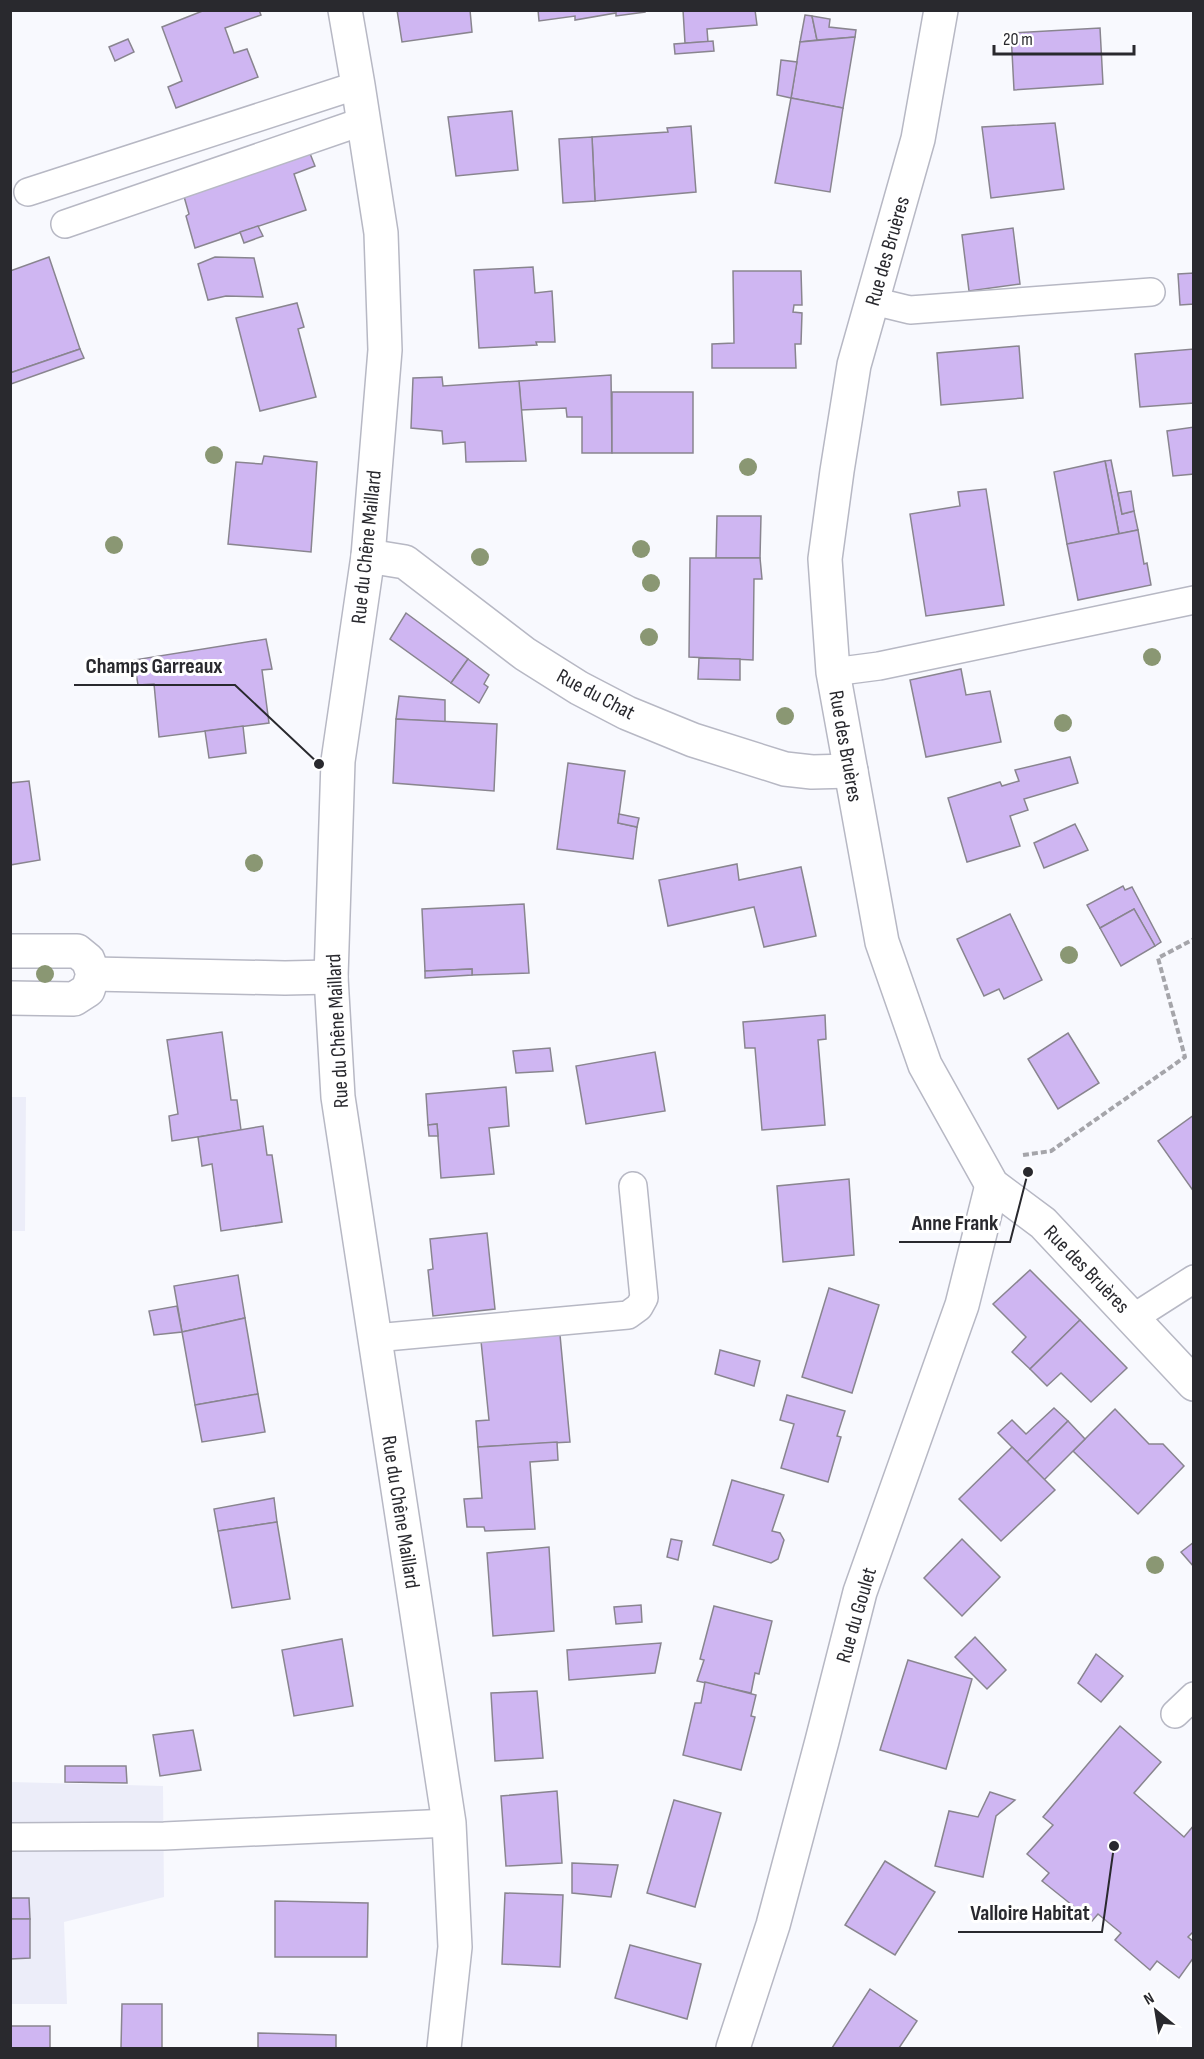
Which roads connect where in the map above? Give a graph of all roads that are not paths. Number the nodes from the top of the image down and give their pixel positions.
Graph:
1 (345, 10) edge
2 (941, 10) edge
3 (358, 85) junction
4 (364, 121) junction
5 (28, 192) dead end
6 (65, 224) dead end
7 (1151, 292) dead end
8 (873, 301) junction
9 (368, 556) junction
10 (1194, 600) edge
11 (833, 672) junction
12 (851, 771) junction
13 (10, 951) edge
14 (93, 974) junction
15 (332, 977) junction
16 (10, 998) edge
17 (992, 1185) junction
18 (633, 1186) dead end
19 (1194, 1279) edge
20 (1133, 1318) junction
21 (375, 1338) junction
22 (1194, 1384) edge
23 (449, 1823) junction
24 (10, 1837) edge
25 (444, 2049) edge
26 (733, 2049) edge

1 - 3 street, Rue du Chêne Maillard
2 - 8 street, Rue des Bruères
3 - 4 street, Rue du Chêne Maillard
3 - 5 lane
4 - 6 lane
4 - 9 street, Rue du Chêne Maillard
7 - 8 lane
8 - 11 street, Rue des Bruères
9 - 12 street, Rue du Chat
9 - 15 street, Rue du Chêne Maillard
10 - 11 lane
11 - 12 street, Rue des Bruères
12 - 17 street, Rue des Bruères
13 - 14 street
14 - 15 street
14 - 16 street
15 - 21 street, Rue du Chêne Maillard
17 - 20 street, Rue des Bruères
17 - 26 street, Rue du Goulet
18 - 21 lane
19 - 20 lane
20 - 22 street, Rue des Bruères
21 - 23 street, Rue du Chêne Maillard
23 - 24 lane
23 - 25 street, Rue du Chêne Maillard

